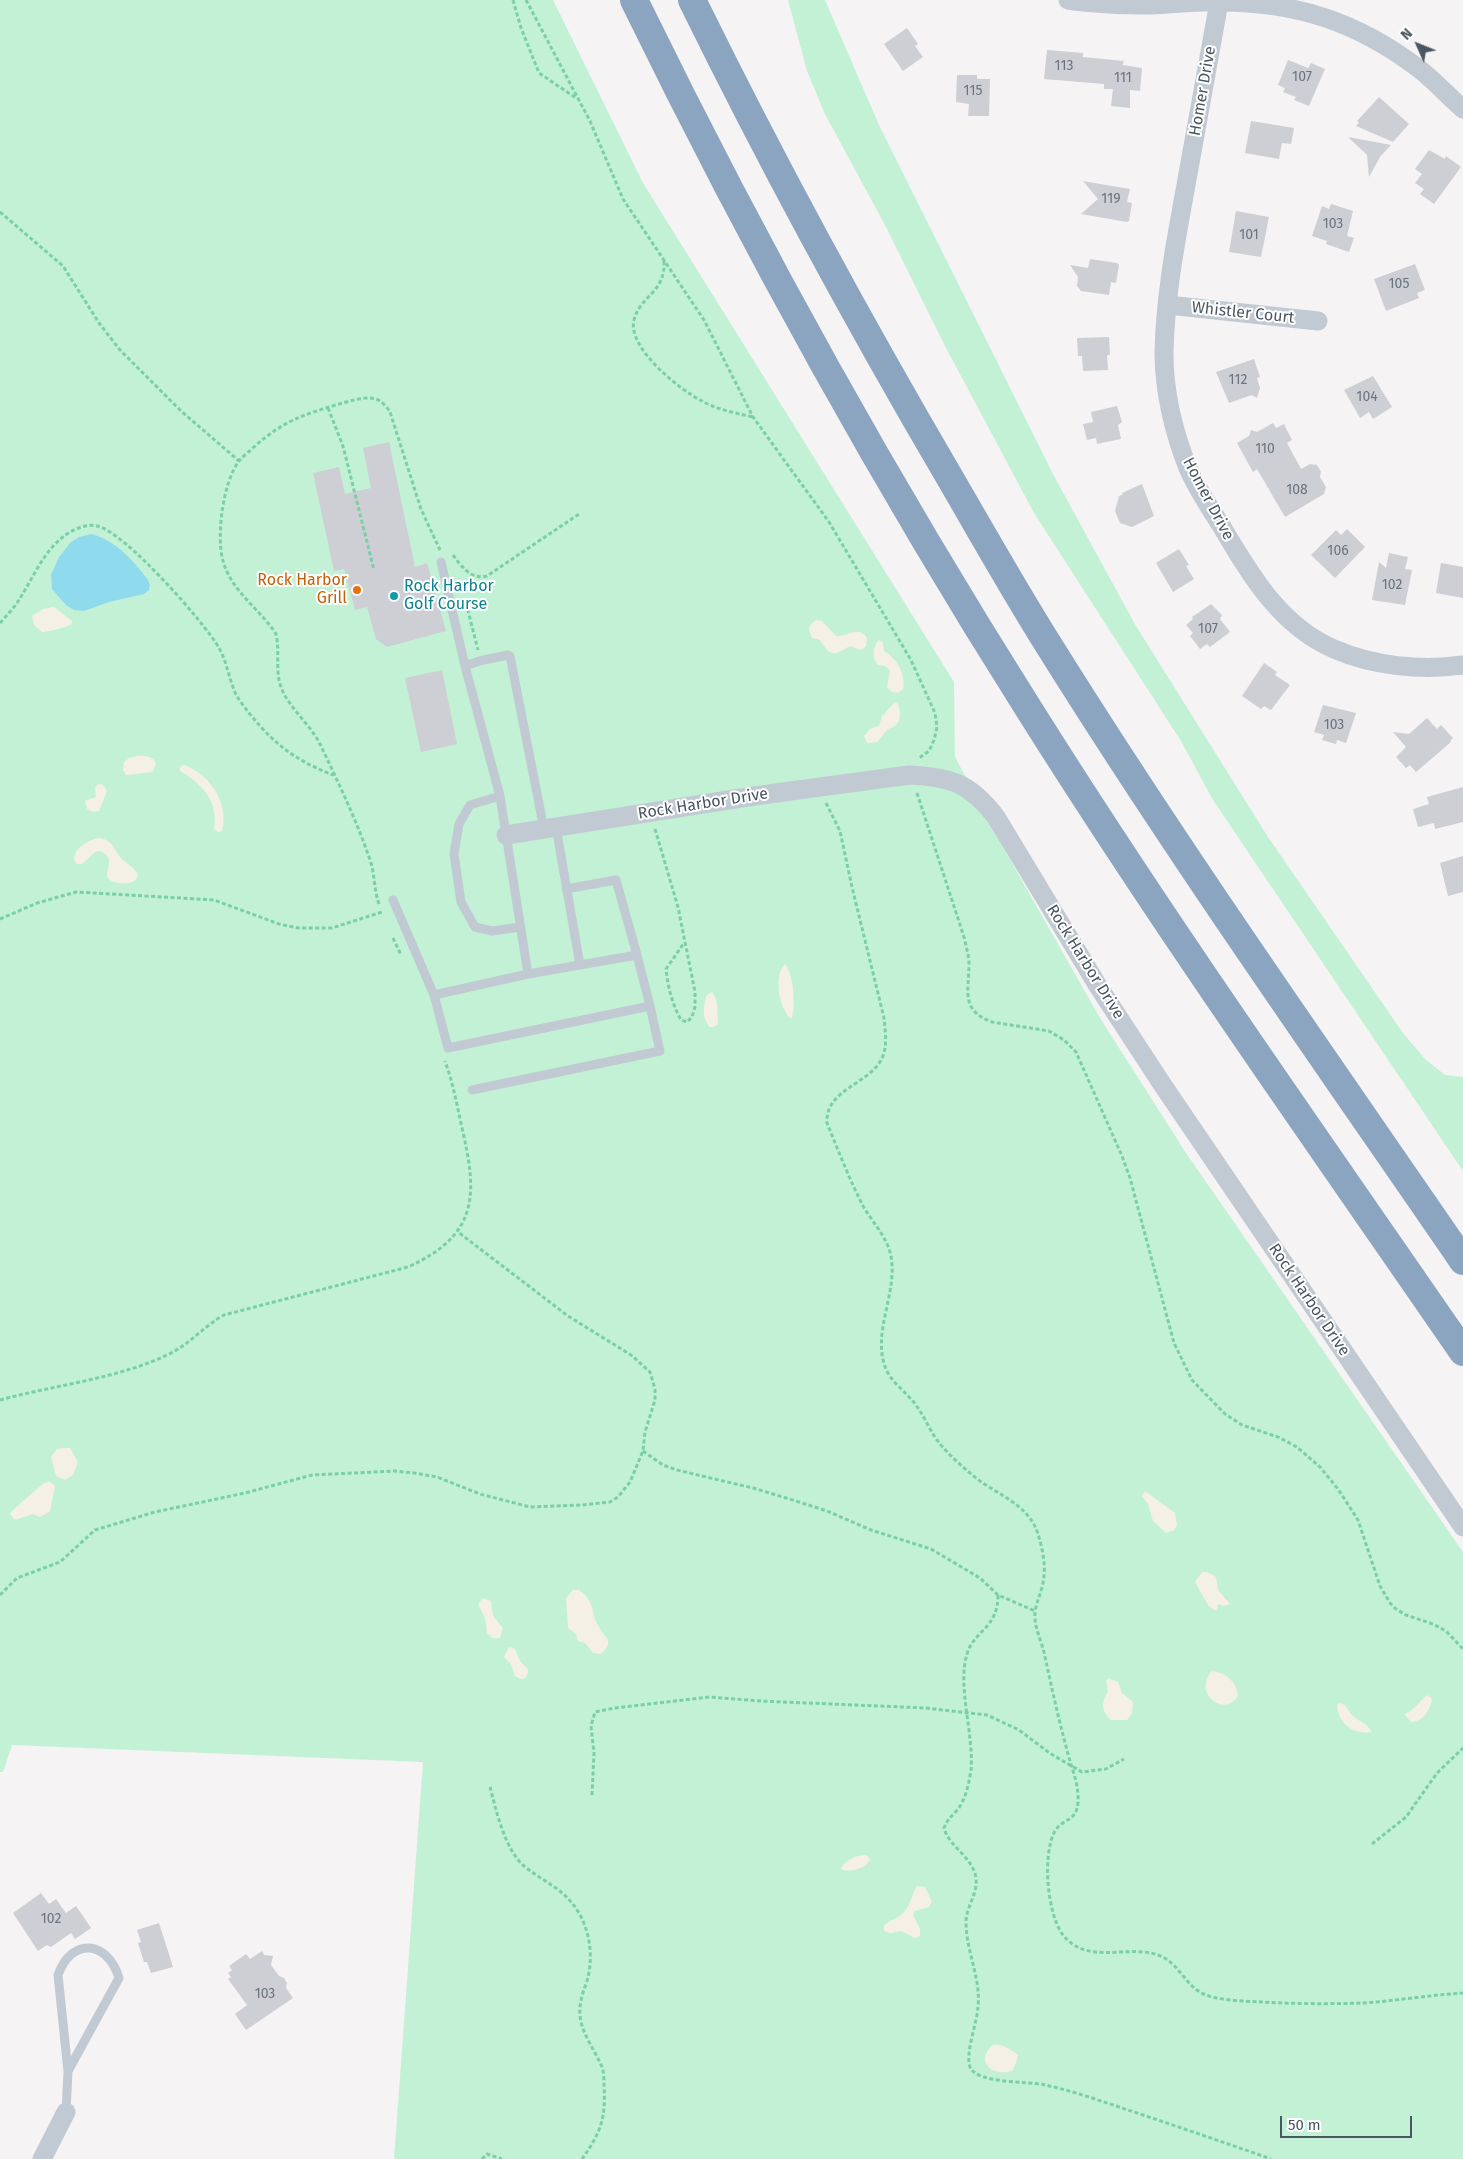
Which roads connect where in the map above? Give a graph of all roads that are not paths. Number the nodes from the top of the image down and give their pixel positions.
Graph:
1 (634, 0) edge
2 (692, 0) edge
3 (1068, 0) edge
4 (1219, 2) junction
5 (1463, 109) edge
6 (1168, 305) junction
7 (1318, 321) dead end
8 (442, 559) road end
9 (465, 666) junction
10 (1463, 666) edge
11 (500, 796) junction
12 (550, 828) junction
13 (506, 835) junction
14 (566, 889) junction
15 (394, 900) dead end
16 (520, 927) junction
17 (637, 955) junction
18 (580, 965) junction
19 (528, 974) junction
20 (434, 995) junction
21 (650, 1006) junction
22 (472, 1090) dead end
23 (1463, 1261) edge
24 (1463, 1352) edge
25 (1463, 1527) edge
26 (68, 2071) junction
27 (66, 2112) joint
28 (42, 2159) edge

1 - 24 highway
2 - 23 highway
3 - 4 street
4 - 5 street
4 - 6 street, Homer Drive
6 - 7 street, Whistler Court
6 - 10 street, Homer Drive
8 - 9 lane
9 - 11 lane
9 - 12 lane
11 - 13 lane
11 - 16 lane
12 - 13 street, Rock Harbor Drive
12 - 14 lane
12 - 25 street, Rock Harbor Drive
13 - 16 lane
14 - 17 lane
14 - 18 lane
15 - 20 lane
16 - 19 lane
17 - 18 lane
17 - 21 lane
18 - 19 lane
19 - 20 lane
20 - 21 lane
21 - 22 lane
26 - 26 lane
26 - 27 lane
27 - 28 street

